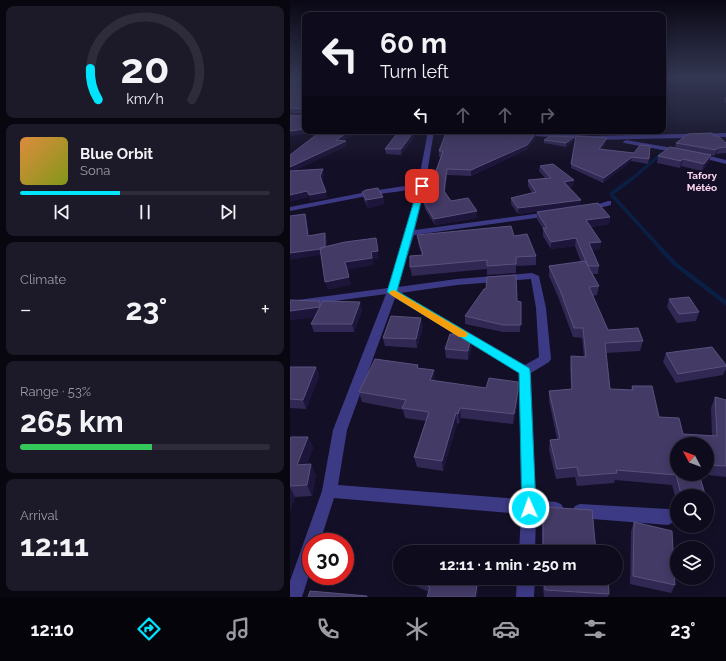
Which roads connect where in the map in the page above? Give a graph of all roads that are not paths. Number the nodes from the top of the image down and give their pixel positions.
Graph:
1 (431, 134) edge
2 (517, 134) edge
3 (726, 135) edge
4 (592, 138) junction
5 (726, 162) edge
6 (422, 186) junction
7 (608, 203) dead end
8 (290, 209) edge
9 (578, 210) edge
10 (562, 212) edge
11 (410, 233) junction
12 (392, 292) junction
13 (290, 304) edge
14 (525, 371) junction
15 (329, 491) junction
16 (529, 508) junction
17 (668, 517) dead end
18 (314, 533) edge
19 (527, 545) edge
20 (302, 570) edge
21 (526, 585) edge
22 (293, 597) edge
23 (525, 597) edge

1 - 6 street
2 - 4 street
3 - 4 street
4 - 5 street
6 - 8 street
6 - 11 street
7 - 9 street
10 - 11 street
11 - 12 street
12 - 13 street
12 - 14 street
12 - 14 street
12 - 15 street
14 - 16 street
15 - 16 street
15 - 18 street
16 - 17 street
16 - 19 street
20 - 22 street
21 - 23 street

